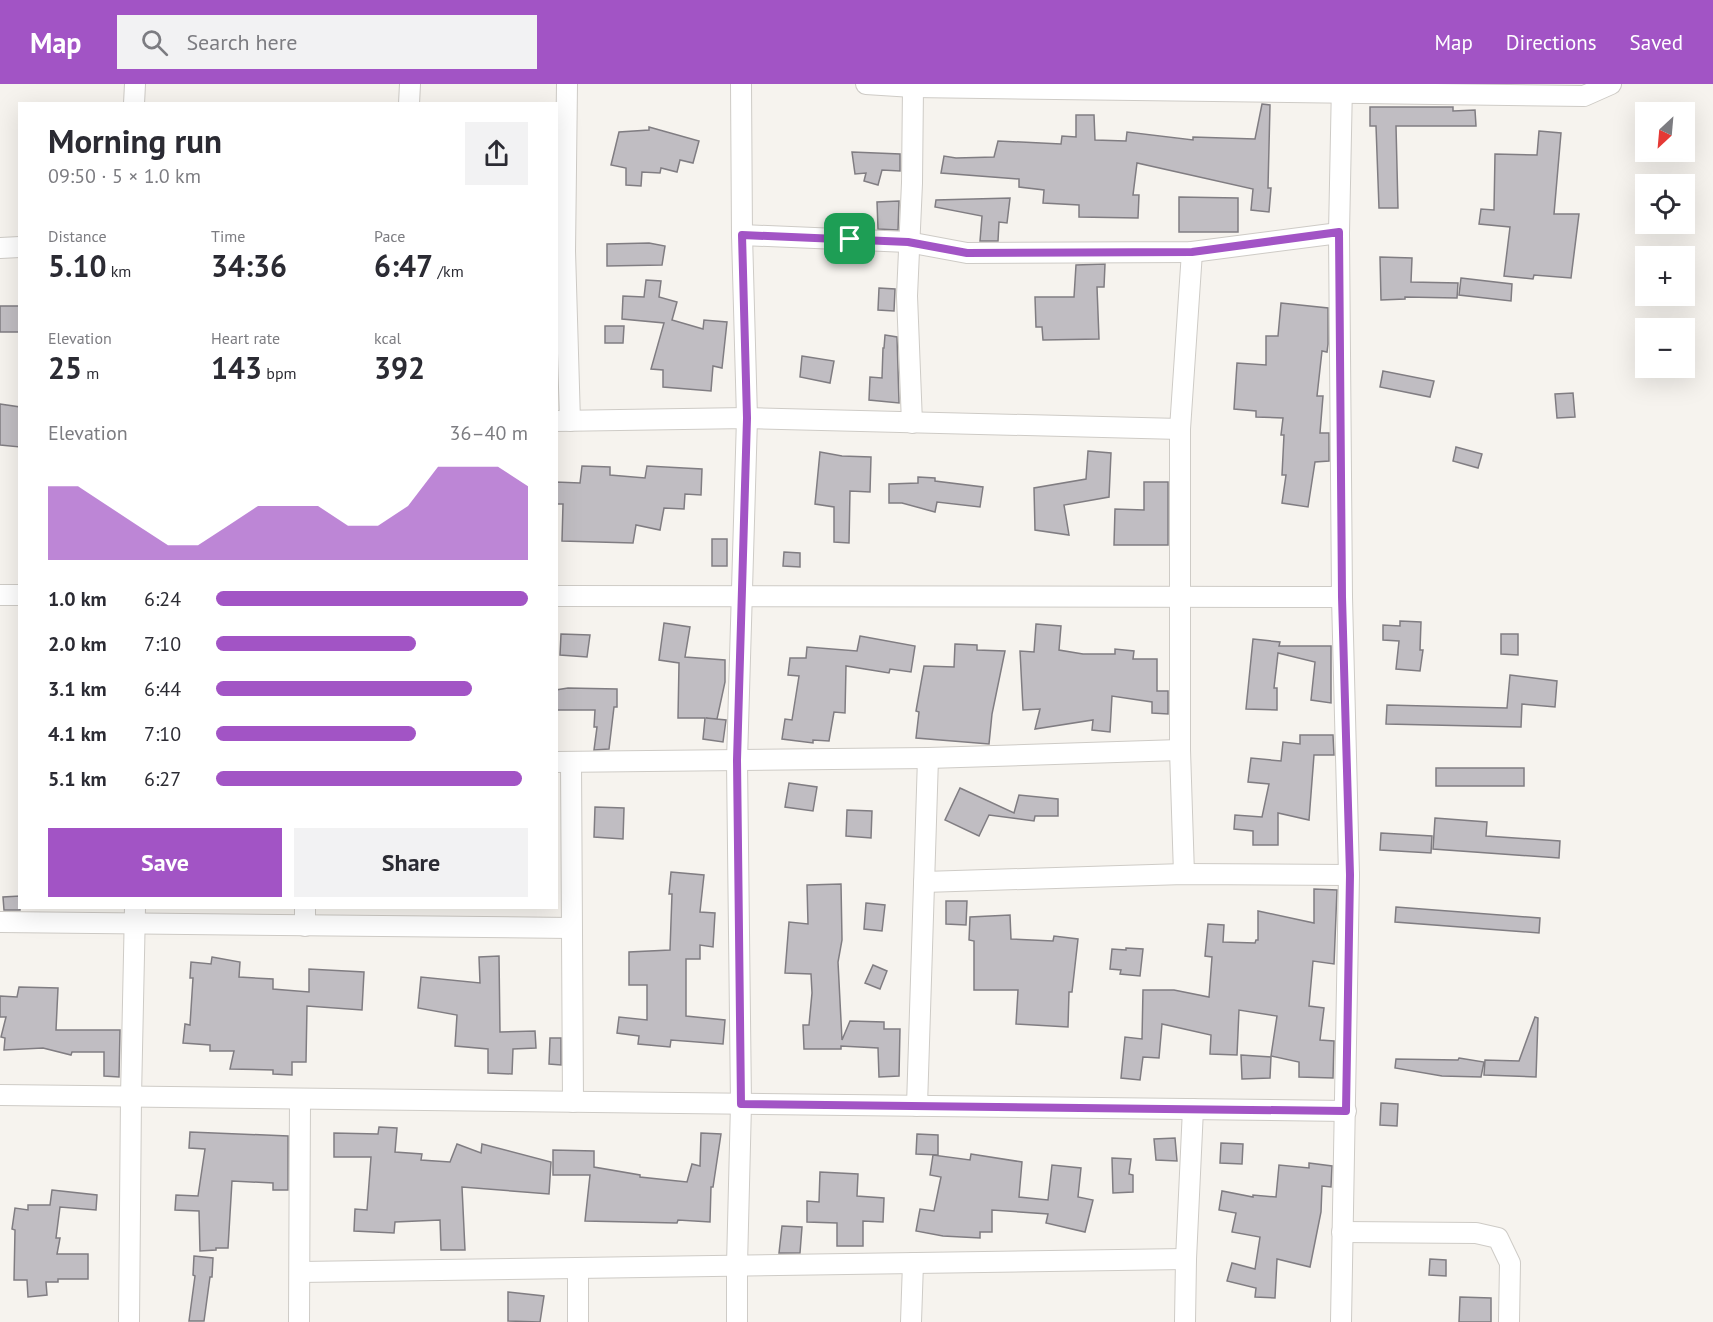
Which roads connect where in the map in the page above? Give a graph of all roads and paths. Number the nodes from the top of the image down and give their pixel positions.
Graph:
1 (135, 84) edge
2 (410, 84) edge
3 (567, 84) edge
4 (741, 84) edge
5 (866, 84) edge
6 (1611, 84) edge
7 (980, 86) edge
8 (913, 87) junction
9 (1164, 87) edge
10 (1342, 88) edge
11 (134, 102) edge
12 (409, 102) edge
13 (1339, 232) junction
14 (742, 235) junction
15 (908, 242) junction
16 (18, 247) edge
17 (0, 248) edge
18 (561, 251) edge
19 (1192, 252) junction
20 (747, 418) junction
21 (563, 421) edge
22 (912, 423) junction
23 (1180, 429) junction
24 (0, 595) edge
25 (18, 595) edge
26 (558, 596) edge
27 (741, 596) junction
28 (1178, 597) junction
29 (1342, 597) junction
30 (1180, 750) junction
31 (928, 758) junction
32 (737, 760) junction
33 (564, 762) edge
34 (1184, 874) junction
35 (1350, 875) junction
36 (924, 882) junction
37 (135, 916) edge
38 (305, 917) edge
39 (0, 922) edge
40 (572, 928) junction
41 (0, 1095) edge
42 (131, 1097) junction
43 (300, 1099) junction
44 (573, 1102) junction
45 (741, 1104) junction
46 (916, 1106) junction
47 (1193, 1109) junction
48 (1346, 1111) junction
49 (1341, 1232) junction
50 (1186, 1259) junction
51 (913, 1263) junction
52 (736, 1266) junction
53 (578, 1268) junction
54 (300, 1272) junction
55 (129, 1322) edge
56 (299, 1322) edge
57 (578, 1322) edge
58 (737, 1322) edge
59 (912, 1322) edge
60 (1185, 1322) edge
61 (1341, 1322) edge
62 (1509, 1322) edge

1 - 11 street
2 - 12 street
3 - 18 street
4 - 14 street
5 - 8 street
6 - 10 street
7 - 8 street
7 - 9 street
8 - 15 street
9 - 10 street
10 - 13 street
13 - 19 street
13 - 29 street
14 - 15 street
14 - 20 street
15 - 19 street
15 - 22 street
16 - 17 street
18 - 21 street
19 - 23 street
20 - 21 street
20 - 22 street
20 - 27 street
22 - 23 street
23 - 28 street
24 - 25 street
26 - 27 street
27 - 28 street
27 - 32 street
28 - 29 street
28 - 30 street
29 - 35 street
30 - 31 street
30 - 34 street
31 - 32 street
31 - 36 street
32 - 33 street
32 - 45 street
33 - 40 street
34 - 35 street
34 - 36 street
35 - 48 street
36 - 46 street
37 - 38 street
37 - 39 street
37 - 42 street
38 - 40 street
40 - 44 street
41 - 42 street
42 - 43 street
42 - 55 street
43 - 44 street
43 - 54 street
44 - 45 street
45 - 46 street
45 - 52 street
46 - 47 street
47 - 48 street
47 - 50 street
48 - 49 street
49 - 61 street
49 - 62 street
50 - 51 street
50 - 60 street
51 - 52 street
51 - 59 street
52 - 53 street
52 - 58 street
53 - 54 street
53 - 57 street
54 - 56 street

